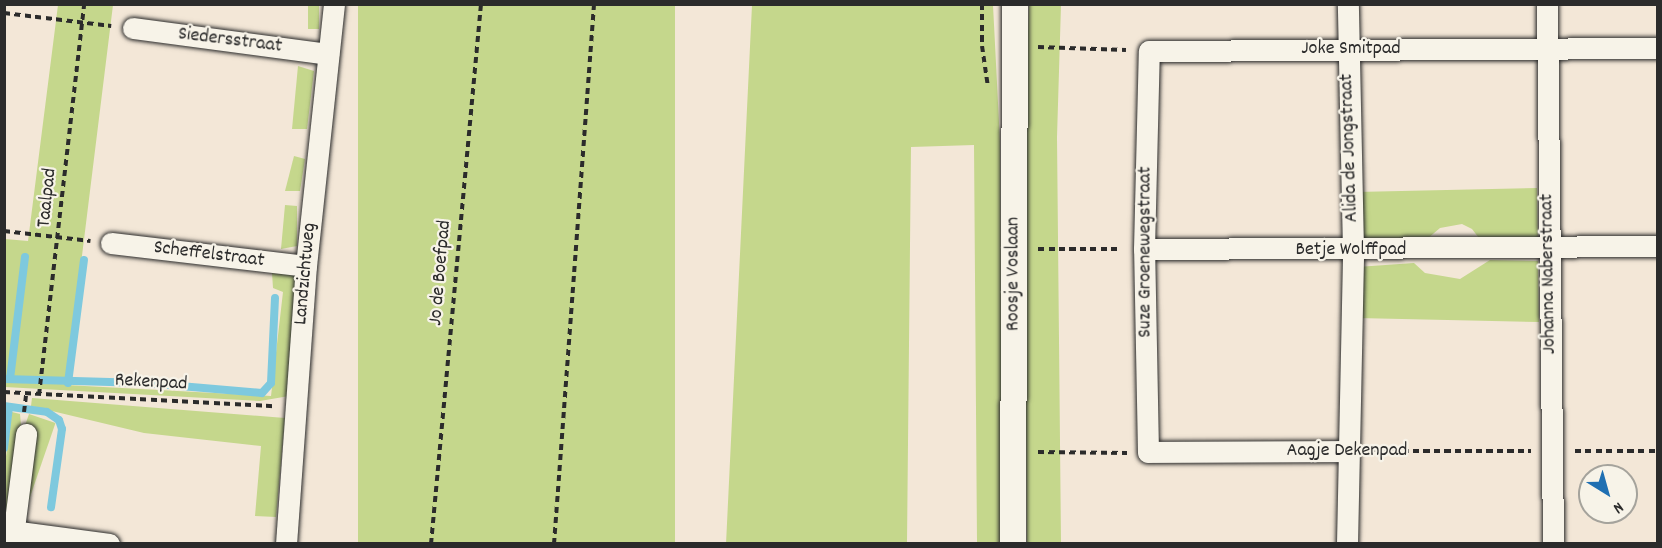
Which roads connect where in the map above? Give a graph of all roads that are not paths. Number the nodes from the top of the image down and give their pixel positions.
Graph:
1 (334, 4) edge
2 (1015, 4) edge
3 (1348, 4) edge
4 (1547, 4) edge
5 (133, 28) dead end
6 (1658, 48) edge
7 (1348, 49) junction
8 (1547, 49) junction
9 (1149, 51) joint
10 (328, 54) junction
11 (111, 243) road end
12 (1547, 246) junction
13 (1658, 246) edge
14 (1144, 249) junction
15 (1353, 250) junction
16 (306, 266) junction
17 (26, 434) dead end
18 (1349, 451) junction
19 (1148, 453) joint
20 (10, 535) edge
21 (109, 543) edge
22 (286, 543) edge
23 (1013, 543) edge
24 (1347, 543) edge
25 (1553, 543) edge

1 - 10 street, Landzichtweg
2 - 23 street, Roosje Voslaan
3 - 7 street, Alida de Jongstraat
4 - 8 street, Johanna Naberstraat
5 - 10 street, Siedersstraat
6 - 8 street, Joke Smitpad
7 - 8 street, Joke Smitpad
7 - 9 street, Joke Smitpad
7 - 15 street, Alida de Jongstraat
8 - 12 street, Johanna Naberstraat
9 - 14 street, Suze Groenewegstraat
10 - 16 street, Landzichtweg
11 - 16 street, Scheffelstraat
12 - 13 street, Betje Wolffpad
12 - 15 street, Betje Wolffpad
12 - 25 street, Johanna Naberstraat
14 - 15 street, Betje Wolffpad
14 - 19 street, Suze Groenewegstraat
15 - 18 street, Alida de Jongstraat
16 - 22 street, Landzichtweg
17 - 20 street
18 - 19 street, Aagje Dekenpad
18 - 24 street, Alida de Jongstraat
20 - 21 street

